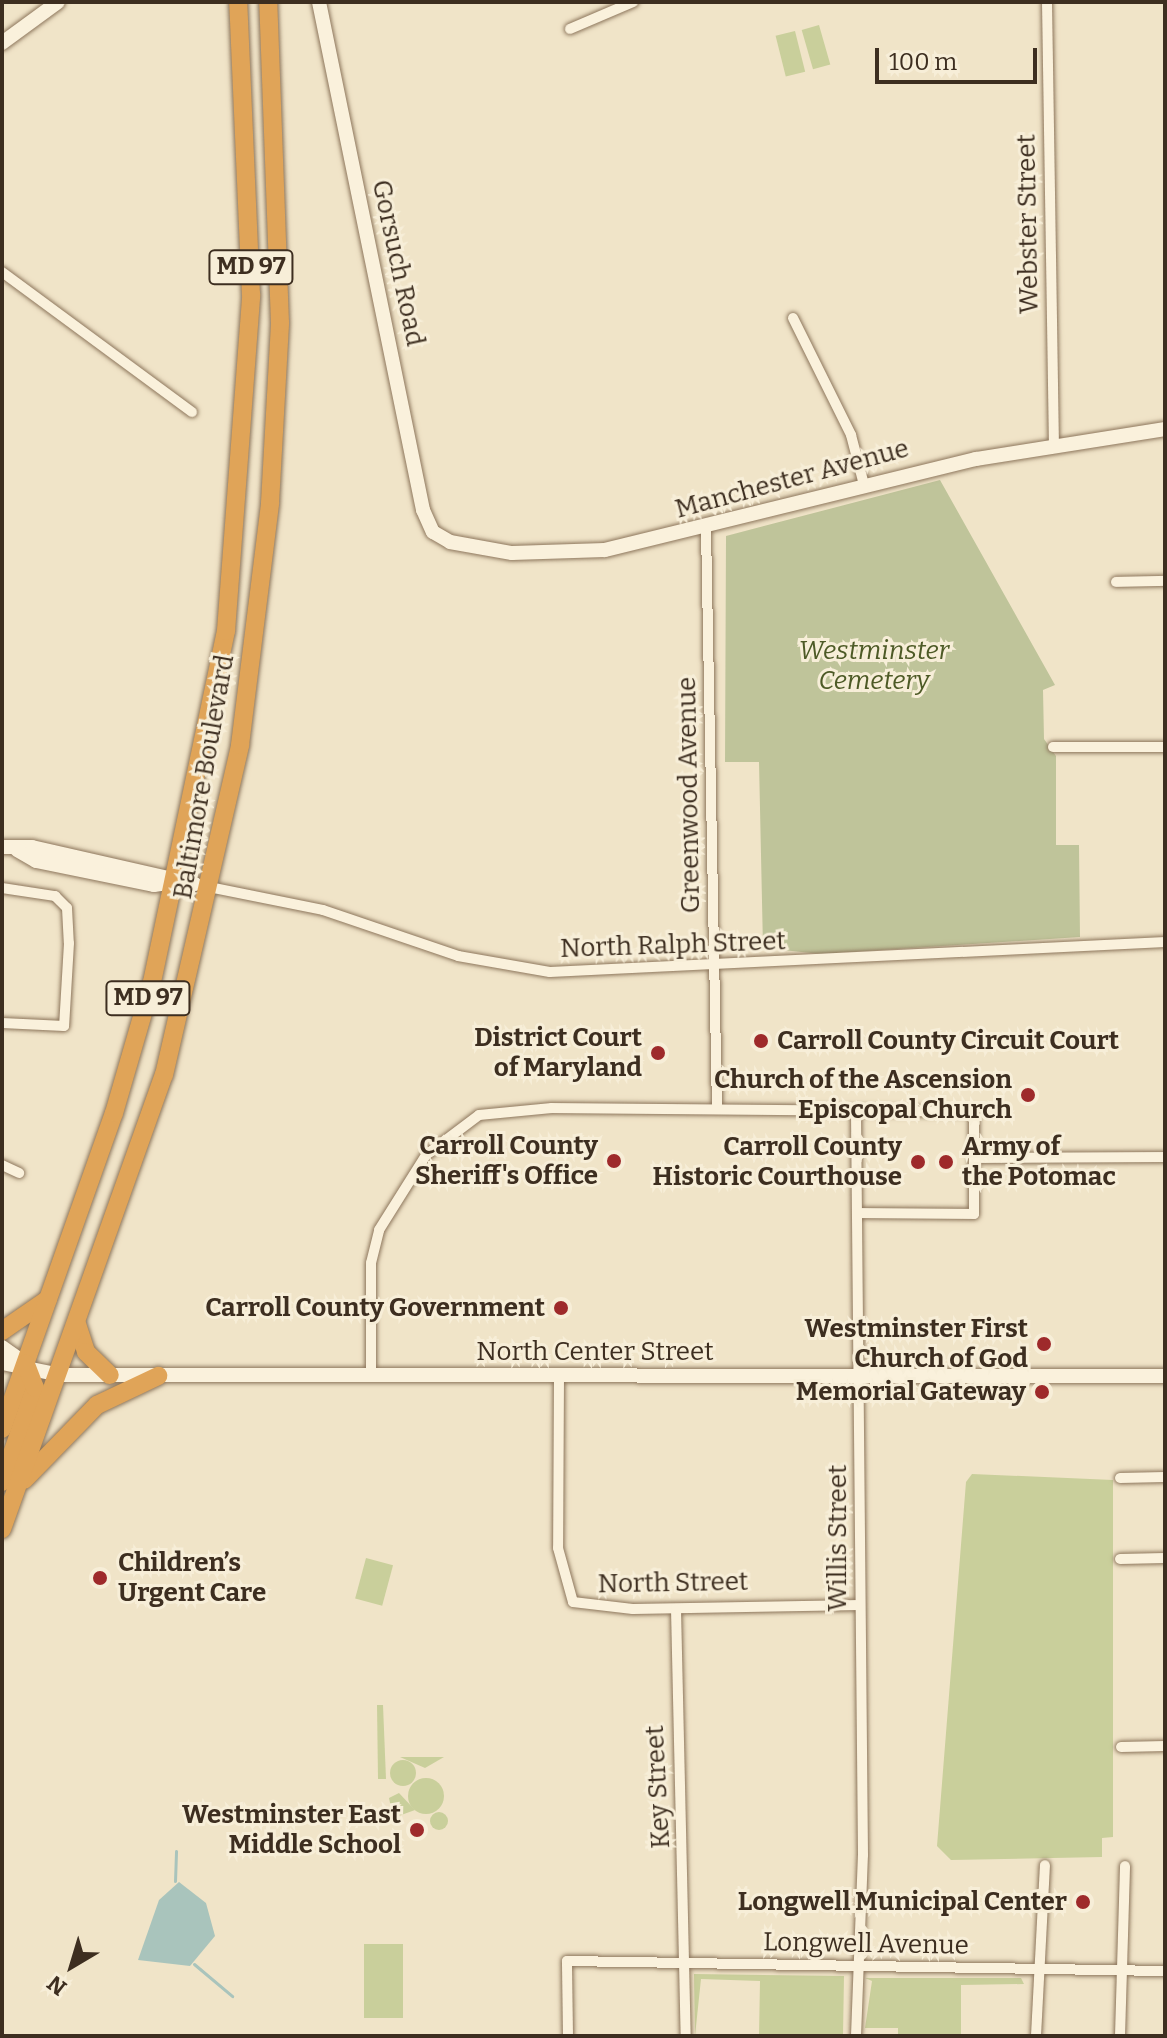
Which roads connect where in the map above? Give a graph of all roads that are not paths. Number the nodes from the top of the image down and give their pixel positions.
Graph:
1 (58, 2) edge
2 (238, 2) edge
3 (268, 2) edge
4 (319, 2) edge
5 (633, 2) edge
6 (1047, 2) edge
7 (570, 29) dead end
8 (2, 43) edge
9 (2, 272) edge
10 (793, 318) dead end
11 (192, 412) dead end
12 (1165, 429) edge
13 (1054, 445) junction
14 (864, 485) junction
15 (706, 528) junction
16 (433, 532) joint
17 (1165, 581) edge
18 (1116, 582) dead end
19 (1053, 747) dead end
20 (1165, 747) edge
21 (10, 848) edge
22 (195, 884) junction
23 (2, 888) edge
24 (1165, 942) edge
25 (713, 968) junction
26 (2, 1023) edge
27 (717, 1109) junction
28 (856, 1111) junction
29 (1165, 1157) edge
30 (974, 1158) junction
31 (2, 1165) edge
32 (19, 1173) dead end
33 (858, 1213) junction
34 (48, 1299) junction
35 (77, 1324) junction
36 (2, 1331) edge
37 (2, 1347) edge
38 (2, 1363) edge
39 (26, 1364) junction
40 (371, 1374) junction
41 (60, 1375) junction
42 (110, 1375) junction
43 (158, 1376) junction
44 (559, 1376) junction
45 (859, 1376) junction
46 (1165, 1376) edge
47 (2, 1429) edge
48 (1165, 1477) edge
49 (1120, 1478) dead end
50 (10, 1483) edge
51 (2, 1529) edge
52 (1165, 1558) edge
53 (1120, 1559) dead end
54 (860, 1605) junction
55 (676, 1609) junction
56 (1165, 1746) edge
57 (1121, 1747) dead end
58 (1045, 1865) dead end
59 (1125, 1866) dead end
60 (684, 1963) junction
61 (861, 1966) junction
62 (1036, 1969) junction
63 (1122, 1970) junction
64 (1165, 1971) edge
65 (568, 2036) edge
66 (686, 2036) edge
67 (856, 2036) edge
68 (1036, 2036) edge
69 (1120, 2036) edge

1 - 8 street
2 - 22 highway, Baltimore Boulevard / MD 97
3 - 22 highway, Baltimore Boulevard / MD 97
4 - 16 street, Gorsuch Road
5 - 7 street
6 - 13 street, Webster Street
9 - 11 street
10 - 14 street
12 - 13 street, Manchester Avenue
13 - 14 street, Manchester Avenue
14 - 15 street, Manchester Avenue
15 - 16 street, Manchester Avenue
15 - 25 street, Greenwood Avenue
17 - 18 street
19 - 20 street
21 - 22 street
22 - 25 street, North Ralph Street
22 - 34 highway, Baltimore Boulevard / MD 97
22 - 35 highway, Baltimore Boulevard / MD 97
23 - 26 street
24 - 25 street, North Ralph Street
25 - 27 street, Greenwood Avenue
27 - 28 street
27 - 40 street
28 - 30 street
28 - 33 street, Willis Street
29 - 30 street
30 - 33 street
31 - 32 street
33 - 45 street, Willis Street
34 - 36 highway
34 - 39 highway, Baltimore Boulevard / MD 97
35 - 41 highway, Baltimore Boulevard / MD 97
35 - 42 highway
37 - 39 street, North Center Street
38 - 39 street, North Center Street
39 - 41 street, North Center Street
39 - 47 highway, Baltimore Boulevard / MD 97
39 - 50 highway
40 - 43 street, North Center Street
40 - 44 street, North Center Street
41 - 42 street, North Center Street
41 - 50 highway, Baltimore Boulevard / MD 97
42 - 43 street, North Center Street
43 - 50 highway
44 - 45 street, North Center Street
44 - 55 street, North Street
45 - 46 street, North Center Street
45 - 54 street, Willis Street
48 - 49 street
50 - 51 highway, Baltimore Boulevard / MD 97
52 - 53 street
54 - 55 street, North Street
54 - 61 street, Willis Street
55 - 60 street, Key Street
56 - 57 street
58 - 62 street
59 - 63 street
60 - 61 street, Longwell Avenue
60 - 65 street, Longwell Avenue
60 - 66 street, Key Street
61 - 62 street, Longwell Avenue
61 - 67 street, Willis Street
62 - 63 street, Longwell Avenue
62 - 68 street
63 - 64 street, Longwell Avenue
63 - 69 street

